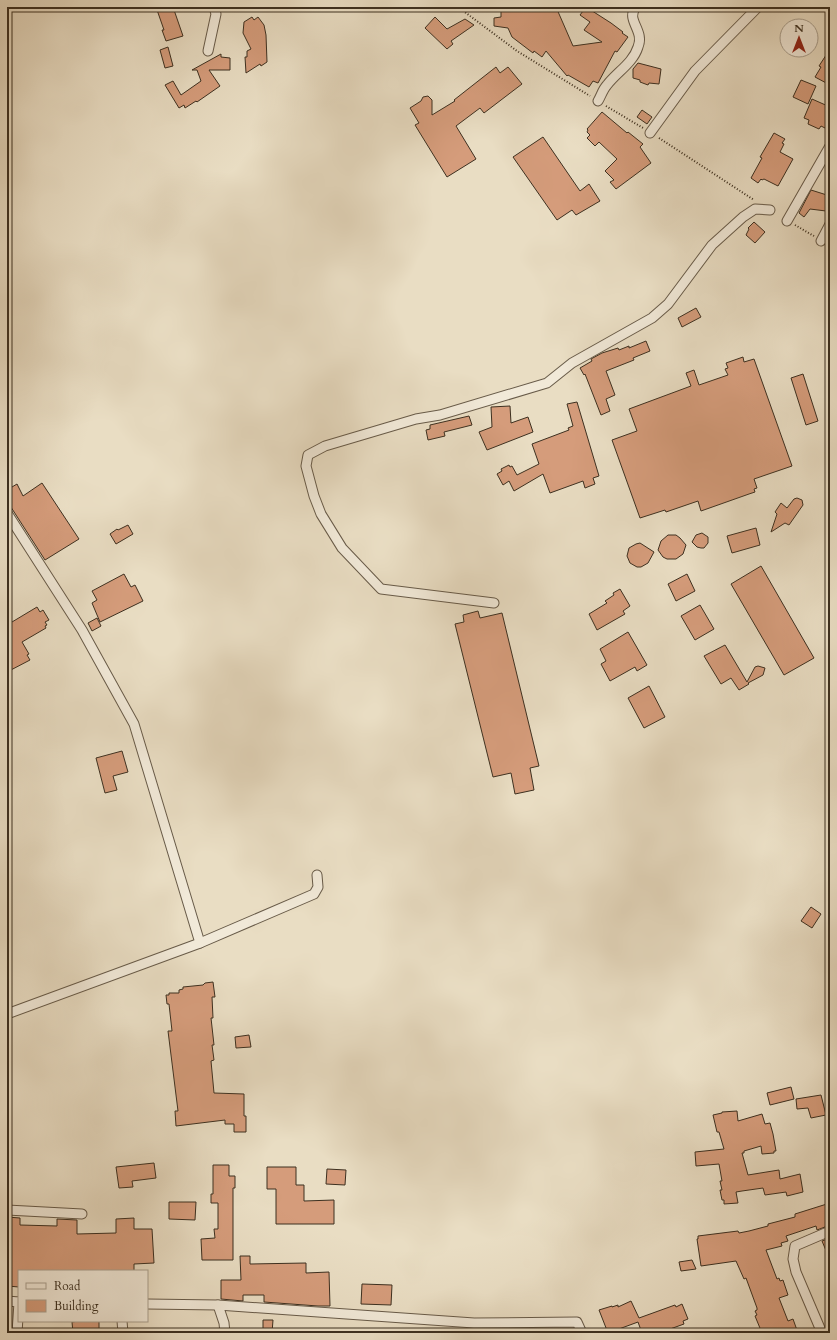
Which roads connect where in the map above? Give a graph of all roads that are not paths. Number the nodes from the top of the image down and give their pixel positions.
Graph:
1 (214, 7) edge
2 (636, 7) edge
3 (758, 7) edge
4 (208, 51) dead end
5 (598, 101) dead end
6 (650, 133) dead end
7 (830, 146) edge
8 (770, 210) dead end
9 (787, 221) dead end
10 (830, 224) edge
11 (821, 241) dead end
12 (7, 513) edge
13 (494, 603) dead end
14 (317, 875) dead end
15 (200, 943) junction
16 (7, 1014) edge
17 (7, 1210) edge
18 (82, 1214) dead end
19 (830, 1231) edge
20 (7, 1302) edge
21 (18, 1302) edge
22 (148, 1304) edge
23 (218, 1305) junction
24 (18, 1322) edge
25 (122, 1322) edge
26 (18, 1333) edge
27 (123, 1333) edge
28 (225, 1333) edge
29 (582, 1333) edge
30 (822, 1333) edge

1 - 4 street
2 - 5 street
3 - 6 street
7 - 9 street
8 - 13 street
10 - 11 street
12 - 15 street
14 - 15 street
15 - 16 street
17 - 18 street
19 - 30 street
20 - 21 street
22 - 23 street
23 - 28 street
23 - 29 street
24 - 26 street
25 - 27 street

